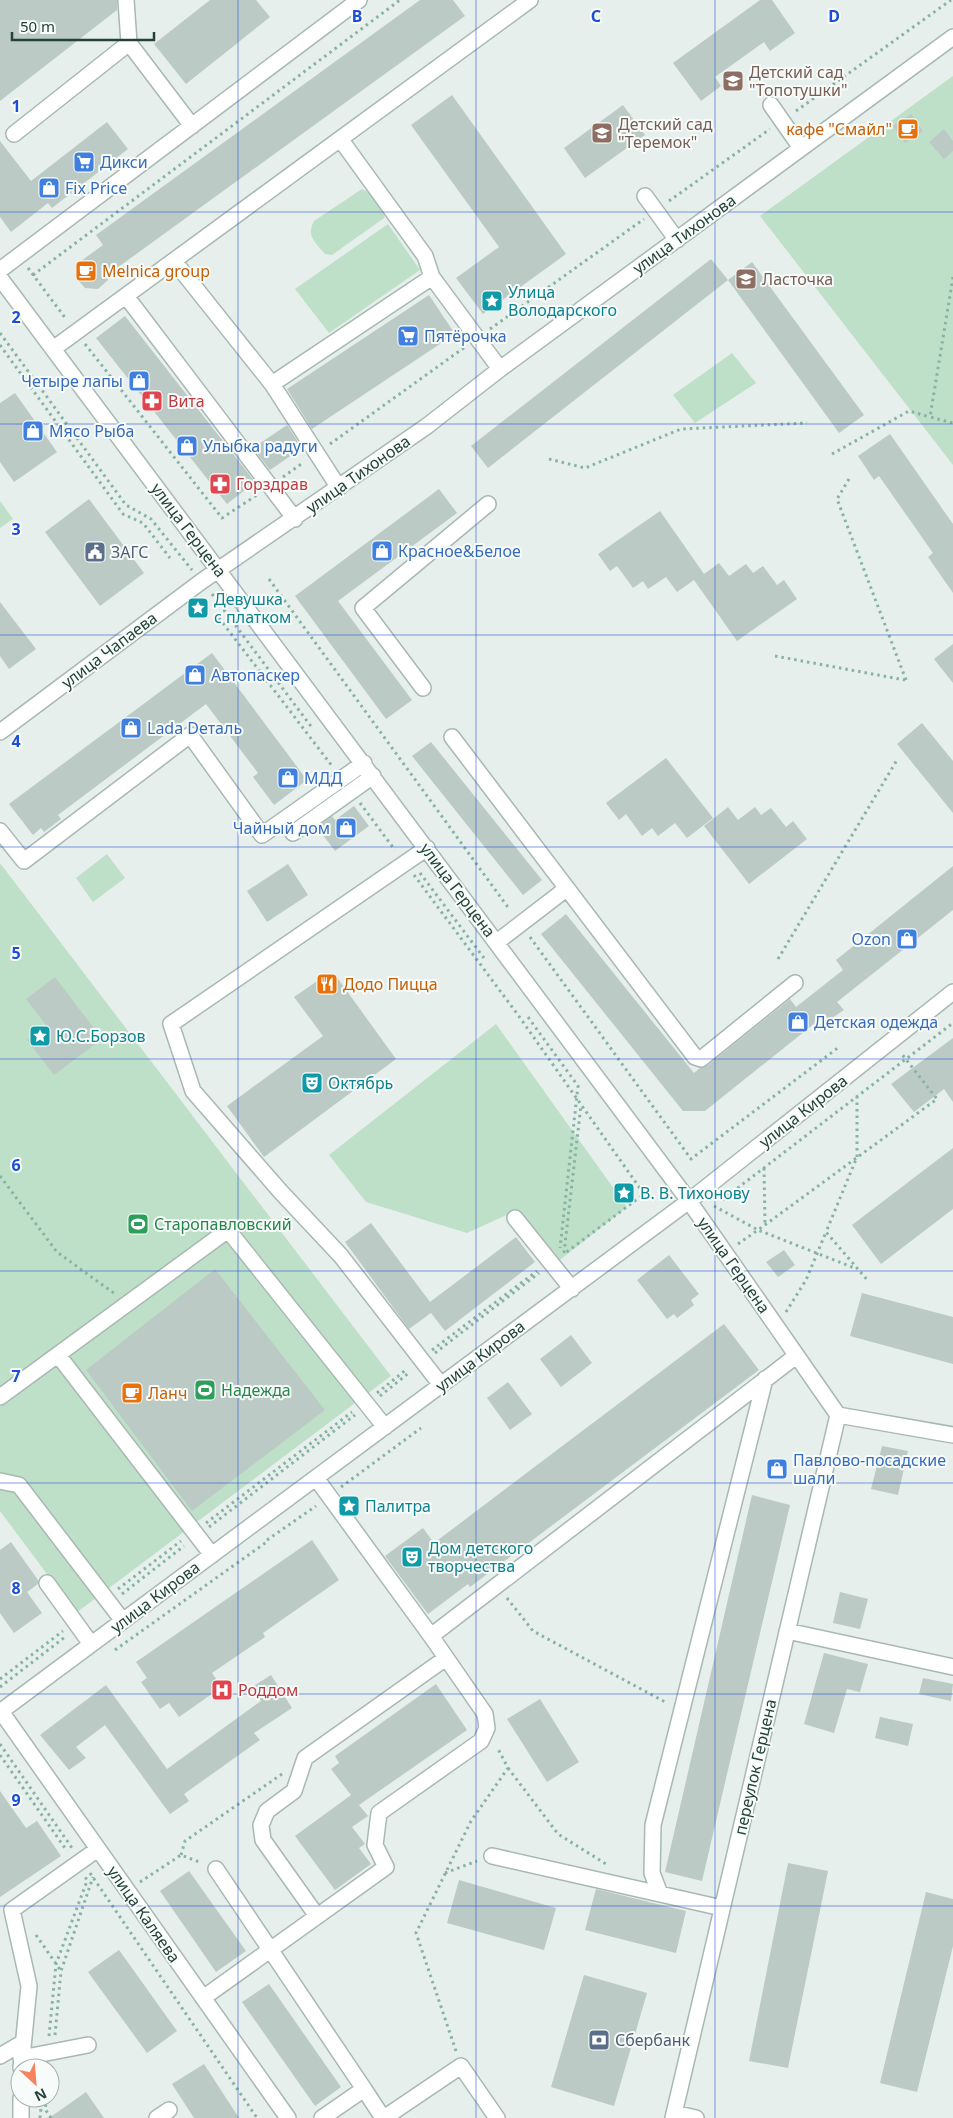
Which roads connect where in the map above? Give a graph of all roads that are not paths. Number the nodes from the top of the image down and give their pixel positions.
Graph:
1 (126, 0) edge
2 (359, 0) edge
3 (526, 1) edge
4 (953, 36) edge
5 (129, 43) junction
6 (771, 105) dead end
7 (192, 126) junction
8 (14, 134) dead end
9 (340, 140) junction
10 (801, 148) junction
11 (645, 196) dead end
12 (677, 240) junction
13 (174, 261) junction
14 (0, 270) edge
15 (432, 277) junction
16 (0, 278) edge
17 (126, 296) junction
18 (54, 349) junction
19 (500, 369) junction
20 (272, 384) junction
21 (339, 488) junction
22 (488, 504) dead end
23 (294, 519) junction
24 (219, 570) junction
25 (423, 688) dead end
26 (0, 732) edge
27 (452, 737) dead end
28 (368, 769) junction
29 (0, 831) edge
30 (293, 833) dead end
31 (427, 848) junction
32 (566, 889) junction
33 (497, 942) junction
34 (795, 983) dead end
35 (953, 992) edge
36 (689, 1201) junction
37 (515, 1218) dead end
38 (572, 1288) junction
39 (58, 1356) junction
40 (796, 1356) junction
41 (765, 1379) junction
42 (441, 1385) junction
43 (0, 1397) edge
44 (838, 1415) junction
45 (385, 1427) junction
46 (953, 1435) edge
47 (316, 1478) junction
48 (0, 1481) edge
49 (212, 1555) junction
50 (47, 1583) dead end
51 (123, 1621) junction
52 (787, 1630) junction
53 (431, 1636) junction
54 (91, 1644) junction
55 (446, 1658) junction
56 (953, 1667) edge
57 (0, 1711) edge
58 (98, 1850) junction
59 (492, 1856) road end
60 (216, 1869) road end
61 (660, 1894) junction
62 (722, 1908) junction
63 (318, 1916) junction
64 (270, 1950) junction
65 (203, 1998) junction
66 (88, 2045) dead end
67 (0, 2056) edge
68 (21, 2056) edge
69 (364, 2089) junction
70 (673, 2116) edge
71 (288, 2118) edge
72 (322, 2118) edge
73 (384, 2118) edge
74 (497, 2118) edge
75 (696, 2118) edge

1 - 5 street
2 - 7 street
3 - 9 street
4 - 10 street, улица Тихонова
5 - 7 street
5 - 8 street
6 - 10 street
7 - 14 street
9 - 13 street
9 - 15 street
10 - 12 street, улица Тихонова
11 - 12 street
12 - 19 street, улица Тихонова
13 - 17 street
13 - 20 street
15 - 19 street
15 - 20 street
16 - 18 street, улица Герцена
17 - 18 street
17 - 23 street
18 - 24 street, улица Герцена
19 - 21 street, улица Тихонова
20 - 21 street
21 - 23 street, улица Тихонова
22 - 25 street
23 - 24 street, улица Тихонова
24 - 26 street, улица Чапаева
24 - 28 street, улица Герцена
27 - 32 street
28 - 29 street
28 - 30 street
28 - 31 street, улица Герцена
31 - 33 street, улица Герцена
31 - 42 street
32 - 33 street
32 - 34 street
33 - 36 street, улица Герцена
35 - 36 street, улица Кирова
36 - 38 street, улица Кирова
36 - 40 street, улица Герцена
37 - 38 street
38 - 42 street, улица Кирова
39 - 43 street
39 - 45 street
39 - 49 street
40 - 41 street
40 - 44 street, улица Герцена
41 - 53 street
41 - 61 street
42 - 45 street, улица Кирова
44 - 46 street
44 - 52 street, переулок Герцена
45 - 47 street, улица Кирова
47 - 49 street, улица Кирова
47 - 53 street
48 - 51 street
49 - 51 street, улица Кирова
50 - 54 street
51 - 54 street, улица Кирова
52 - 56 street
52 - 62 street, переулок Герцена
53 - 55 street
54 - 57 street, улица Кирова
55 - 63 street
55 - 63 street
57 - 58 street, улица Каляева
58 - 65 street, улица Каляева
58 - 68 street
59 - 61 street
60 - 64 street
61 - 62 street
62 - 70 street, переулок Герцена
63 - 64 street
64 - 65 street
64 - 69 street
65 - 71 street, улица Каляева
66 - 68 street
67 - 68 street
69 - 72 street
69 - 73 street
70 - 75 street
73 - 74 street

